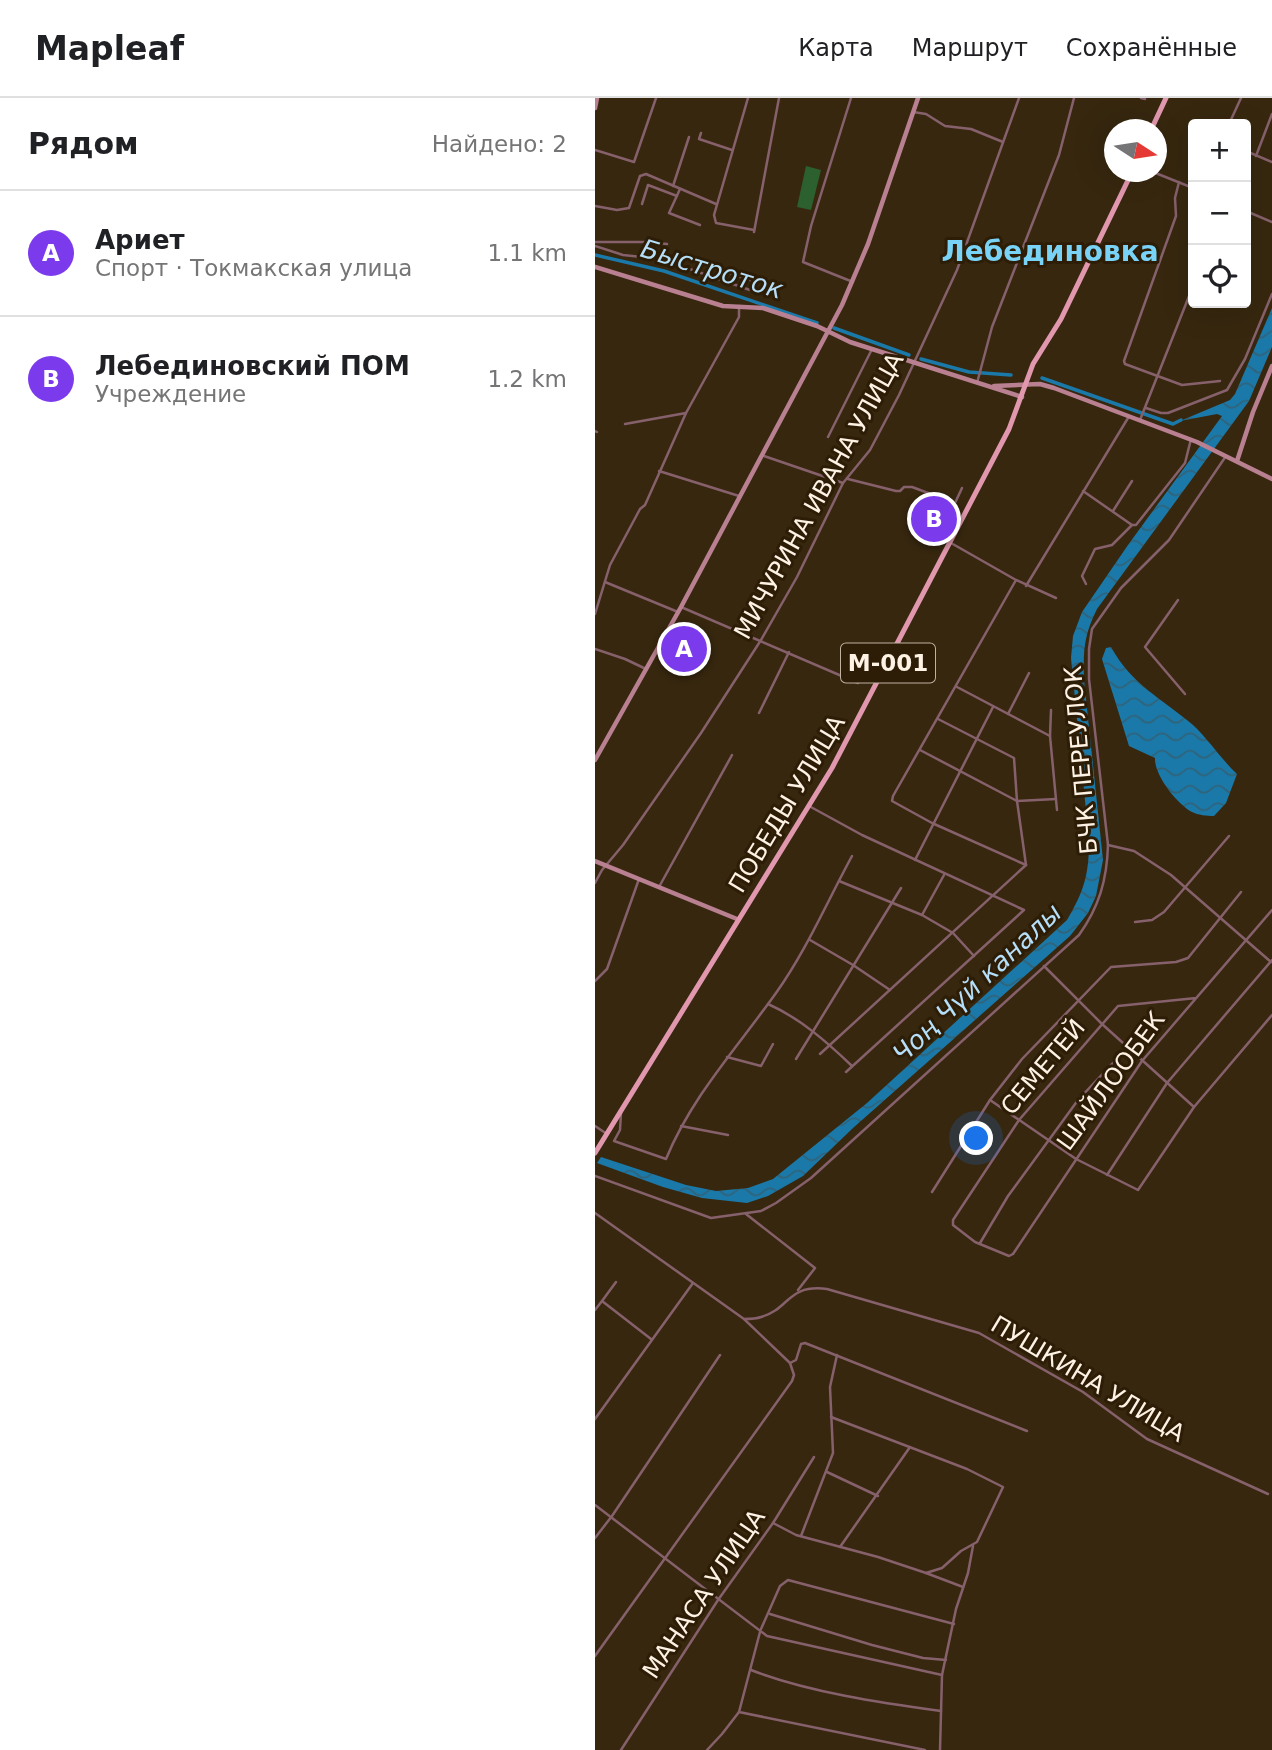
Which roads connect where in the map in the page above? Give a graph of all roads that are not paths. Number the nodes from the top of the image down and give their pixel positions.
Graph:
1 (597, 98) edge
2 (656, 98) edge
3 (748, 98) edge
4 (779, 98) edge
5 (851, 98) edge
6 (918, 98) edge
7 (1019, 98) edge
8 (1074, 98) edge
9 (1166, 98) edge
10 (1241, 98) edge
11 (595, 108) edge
12 (913, 112) junction
13 (1272, 114) edge
14 (1156, 119) edge
15 (1231, 119) edge
16 (701, 133) dead end
17 (689, 137) dead end
18 (1003, 142) junction
19 (595, 150) edge
20 (732, 150) junction
21 (1251, 154) edge
22 (1255, 156) junction
23 (1272, 162) edge
24 (1167, 178) edge
25 (1127, 182) edge
26 (1179, 183) junction
27 (673, 186) junction
28 (1188, 186) edge
29 (680, 189) junction
30 (677, 196) junction
31 (642, 204) dead end
32 (716, 204) junction
33 (595, 206) edge
34 (1251, 213) edge
35 (1272, 222) edge
36 (700, 225) dead end
37 (595, 244) edge
38 (667, 244) dead end
39 (661, 258) junction
40 (595, 267) edge
41 (853, 282) junction
42 (1272, 294) edge
43 (1188, 299) edge
44 (739, 306) junction
45 (827, 332) junction
46 (872, 349) junction
47 (914, 363) junction
48 (1272, 366) edge
49 (1158, 377) junction
50 (1220, 382) dead end
51 (977, 383) junction
52 (1026, 385) junction
53 (990, 386) junction
54 (1022, 397) junction
55 (686, 413) junction
56 (1143, 413) junction
57 (1130, 416) junction
58 (625, 424) dead end
59 (828, 436) dead end
60 (1191, 439) junction
61 (764, 456) junction
62 (1226, 456) junction
63 (1237, 461) junction
64 (658, 471) junction
65 (848, 479) junction
66 (1272, 479) edge
67 (1132, 481) dead end
68 (843, 483) junction
69 (963, 488) dead end
70 (1083, 491) junction
71 (739, 496) junction
72 (1113, 511) junction
73 (1132, 525) junction
74 (951, 543) junction
75 (1016, 580) junction
76 (605, 582) junction
77 (1086, 584) dead end
78 (1026, 586) junction
79 (1056, 598) dead end
80 (1178, 600) dead end
81 (679, 610) junction
82 (595, 614) edge
83 (761, 640) junction
84 (595, 649) edge
85 (789, 652) junction
86 (646, 669) junction
87 (1029, 673) dead end
88 (858, 683) dead end
89 (957, 687) junction
90 (1185, 694) dead end
91 (993, 706) junction
92 (1051, 710) dead end
93 (759, 713) dead end
94 (1008, 714) junction
95 (939, 719) junction
96 (1050, 736) junction
97 (977, 738) junction
98 (920, 750) junction
99 (732, 755) dead end
100 (595, 760) edge
101 (959, 770) junction
102 (1018, 799) junction
103 (1056, 799) junction
104 (809, 806) junction
105 (1057, 810) dead end
106 (932, 823) junction
107 (1229, 836) dead end
108 (1108, 845) junction
109 (852, 856) dead end
110 (915, 860) junction
111 (595, 861) edge
112 (605, 865) junction
113 (1026, 865) junction
114 (945, 874) junction
115 (639, 879) junction
116 (839, 881) junction
117 (595, 883) edge
118 (659, 887) junction
119 (1185, 887) junction
120 (901, 888) dead end
121 (1241, 892) dead end
122 (993, 895) junction
123 (893, 903) junction
124 (1272, 910) edge
125 (922, 915) junction
126 (1220, 917) junction
127 (737, 919) junction
128 (1135, 922) dead end
129 (953, 933) junction
130 (810, 939) junction
131 (1246, 941) junction
132 (974, 956) junction
133 (1272, 961) edge
134 (853, 965) junction
135 (1044, 966) junction
136 (595, 981) edge
137 (890, 990) junction
138 (1196, 998) junction
139 (1077, 1002) junction
140 (767, 1004) junction
141 (1272, 1015) edge
142 (1102, 1024) junction
143 (813, 1032) junction
144 (773, 1044) dead end
145 (830, 1044) junction
146 (1127, 1048) junction
147 (820, 1054) dead end
148 (727, 1057) junction
149 (796, 1059) dead end
150 (1142, 1061) junction
151 (852, 1066) junction
152 (846, 1072) dead end
153 (1167, 1083) junction
154 (990, 1100) junction
155 (1194, 1107) junction
156 (621, 1110) junction
157 (1019, 1120) junction
158 (595, 1126) edge
159 (681, 1126) junction
160 (607, 1134) junction
161 (728, 1135) dead end
162 (1049, 1139) junction
163 (595, 1153) edge
164 (1076, 1159) junction
165 (1107, 1175) junction
166 (595, 1176) edge
167 (932, 1192) dead end
168 (595, 1213) edge
169 (745, 1214) junction
170 (980, 1243) junction
171 (616, 1282) dead end
172 (693, 1283) junction
173 (797, 1291) junction
174 (602, 1301) junction
175 (595, 1310) edge
176 (744, 1319) junction
177 (651, 1339) junction
178 (720, 1355) dead end
179 (837, 1355) junction
180 (790, 1363) junction
181 (831, 1416) junction
182 (595, 1419) edge
183 (1027, 1431) dead end
184 (910, 1447) junction
185 (814, 1457) dead end
186 (826, 1471) junction
187 (1268, 1494) dead end
188 (878, 1496) junction
189 (595, 1505) edge
190 (613, 1516) junction
191 (773, 1523) junction
192 (803, 1536) junction
193 (595, 1538) edge
194 (973, 1546) junction
195 (840, 1547) junction
196 (667, 1558) junction
197 (926, 1573) junction
198 (963, 1587) junction
199 (718, 1600) junction
200 (770, 1614) junction
201 (954, 1624) junction
202 (761, 1631) junction
203 (595, 1656) edge
204 (946, 1660) junction
205 (751, 1670) junction
206 (942, 1675) junction
207 (739, 1712) junction
208 (941, 1712) junction
209 (621, 1750) edge
210 (707, 1750) edge
211 (925, 1750) edge
212 (940, 1750) edge

1 - 11 main road
2 - 19 street
3 - 20 street
4 - 32 street
5 - 41 street
6 - 12 main road
7 - 18 street, МИЧУРИНА ИВАНА УЛИЦА
8 - 51 street
9 - 14 main road
10 - 15 street
12 - 18 street
12 - 41 main road
13 - 22 street
16 - 20 street
17 - 27 street
18 - 47 street, МИЧУРИНА ИВАНА УЛИЦА
20 - 32 street
21 - 22 street
22 - 23 street
24 - 26 street
25 - 52 main road, ПОБЕДЫ УЛИЦА / М-001
26 - 28 street
26 - 49 street
27 - 29 street
27 - 33 street
29 - 30 street
29 - 32 street
30 - 31 street
30 - 36 street
34 - 35 street
37 - 38 street
37 - 39 street
39 - 39 street
40 - 44 main road
41 - 45 main road
42 - 56 street
43 - 49 street
44 - 45 main road
44 - 55 street
45 - 46 main road
45 - 61 main road
46 - 47 main road
46 - 59 street
47 - 51 main road
47 - 65 street, МИЧУРИНА ИВАНА УЛИЦА
48 - 63 main road
49 - 50 street
49 - 56 street
51 - 53 main road
52 - 53 main road
52 - 54 main road, ПОБЕДЫ УЛИЦА / М-001
52 - 57 main road
53 - 54 main road
54 - 74 main road, ПОБЕДЫ УЛИЦА / М-001
55 - 58 street
55 - 64 street
56 - 57 main road
56 - 60 main road
57 - 70 street
60 - 62 main road
60 - 73 street
61 - 68 street
61 - 71 main road
62 - 63 main road
62 - 108 street, БЧК ПЕРЕУЛОК
63 - 66 main road
64 - 71 street
64 - 76 street
65 - 68 street, МИЧУРИНА ИВАНА УЛИЦА
65 - 69 street
67 - 72 street
68 - 83 street, МИЧУРИНА ИВАНА УЛИЦА
70 - 72 street
70 - 78 street
71 - 81 main road
72 - 73 street
73 - 77 street
74 - 75 street
74 - 104 main road, ПОБЕДЫ УЛИЦА / М-001
75 - 78 street
75 - 89 street
76 - 81 street
76 - 82 street
78 - 79 street
80 - 90 street
81 - 83 street
81 - 86 main road
83 - 85 street
83 - 112 street, МИЧУРИНА ИВАНА УЛИЦА
84 - 86 street
85 - 88 street
85 - 93 street
86 - 100 main road
87 - 94 street
89 - 91 street
89 - 95 street
91 - 94 street
91 - 97 street
92 - 96 street
94 - 96 street
95 - 97 street
95 - 98 street
96 - 103 street
97 - 101 street
97 - 102 street
98 - 101 street
98 - 106 street
99 - 118 street
101 - 102 street
101 - 106 street
102 - 103 street
102 - 113 street
103 - 105 street
104 - 110 street
104 - 127 main road, ПОБЕДЫ УЛИЦА / М-001
106 - 110 street
106 - 113 street
107 - 119 street
108 - 119 street
108 - 135 street, БЧК ПЕРЕУЛОК
109 - 116 street
110 - 114 street
111 - 112 main road
112 - 115 main road
112 - 117 street, МИЧУРИНА ИВАНА УЛИЦА
113 - 122 street
114 - 122 street
114 - 125 street
115 - 118 main road
115 - 136 street
116 - 123 street
116 - 130 street
118 - 127 main road
119 - 126 street
119 - 128 street
120 - 123 street
121 - 126 street
122 - 129 street
122 - 132 street
123 - 125 street
123 - 134 street
124 - 131 street, ШАЙЛООБЕК
125 - 129 street
126 - 131 street
126 - 139 street
127 - 156 main road, ПОБЕДЫ УЛИЦА / М-001
129 - 132 street
129 - 137 street
130 - 134 street
130 - 140 street
131 - 133 street
131 - 138 street, ШАЙЛООБЕК
132 - 151 street
133 - 153 street
134 - 137 street
134 - 143 street
135 - 139 street
135 - 169 street, БЧК ПЕРЕУЛОК
137 - 145 street
138 - 142 street, СЕМЕТЕЙ
138 - 150 street, ШАЙЛООБЕК
139 - 142 street
139 - 154 street
140 - 143 street
140 - 148 street
141 - 155 street
142 - 146 street
142 - 157 street, СЕМЕТЕЙ
143 - 145 street
143 - 149 street
144 - 148 street
145 - 147 street
145 - 151 street
146 - 150 street
146 - 162 street
148 - 159 street
150 - 153 street
150 - 164 street, ШАЙЛООБЕК
151 - 152 street
153 - 155 street
153 - 165 street
154 - 157 street
154 - 167 street
155 - 165 street
156 - 159 street
156 - 160 main road, ПОБЕДЫ УЛИЦА / М-001
157 - 162 street
157 - 170 street, СЕМЕТЕЙ
158 - 160 street
159 - 161 street
160 - 163 main road, ПОБЕДЫ УЛИЦА / М-001
162 - 164 street
162 - 170 street
164 - 165 street
164 - 170 street, ШАЙЛООБЕК
166 - 169 street, БЧК ПЕРЕУЛОК
168 - 172 street
169 - 173 street
171 - 174 street
172 - 176 street
172 - 177 street
173 - 176 street
173 - 187 street, ПУШКИНА УЛИЦА
174 - 175 street
174 - 177 street
176 - 180 street
177 - 182 street
178 - 190 street
179 - 180 street
179 - 181 street
179 - 183 street
180 - 196 street
181 - 184 street
181 - 186 street
184 - 188 street
184 - 194 street
185 - 191 street, МАНАСА УЛИЦА
186 - 188 street
186 - 192 street
188 - 195 street
189 - 190 street
190 - 193 street
190 - 196 street
191 - 192 street
191 - 199 street, МАНАСА УЛИЦА
192 - 195 street
194 - 197 street
194 - 198 street
195 - 197 street
196 - 199 street
196 - 203 street
197 - 198 street
198 - 201 street
199 - 202 street
199 - 209 street, МАНАСА УЛИЦА
200 - 201 street
200 - 202 street
200 - 204 street
201 - 204 street
202 - 205 street
202 - 206 street
204 - 206 street
205 - 207 street
205 - 208 street
206 - 208 street
207 - 210 street
207 - 211 street
208 - 212 street

